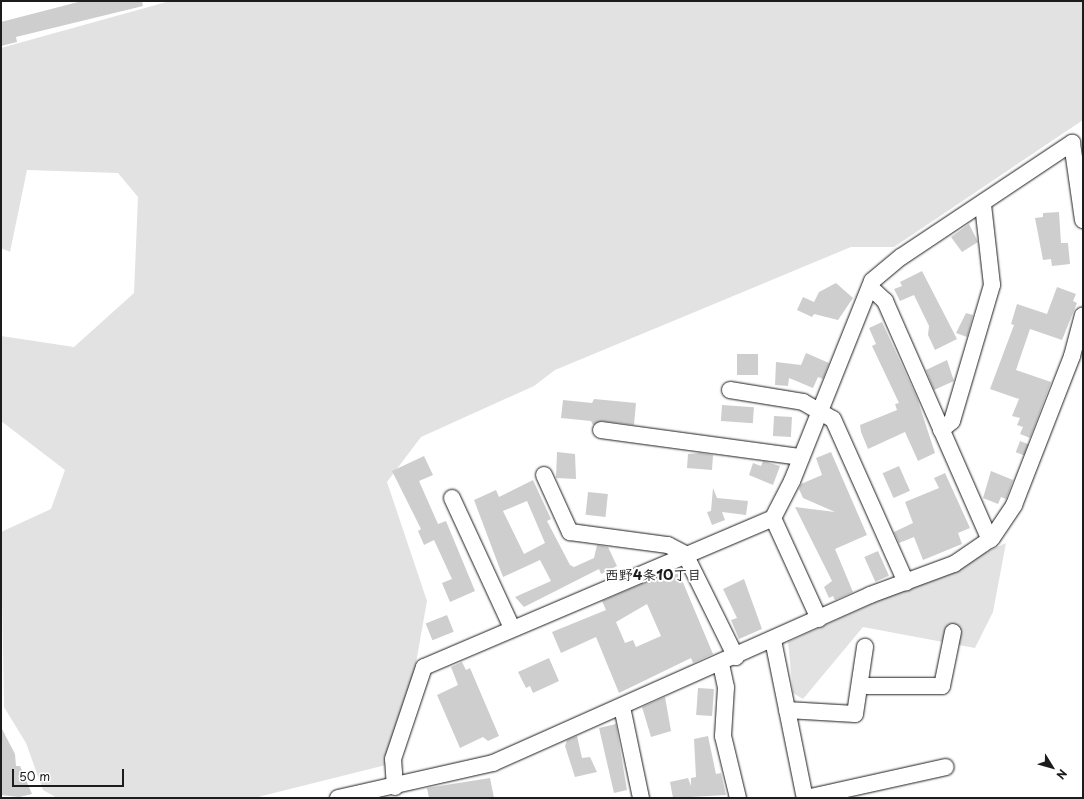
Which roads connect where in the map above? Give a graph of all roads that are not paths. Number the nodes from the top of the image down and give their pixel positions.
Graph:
1 (982, 205) junction
2 (1083, 220) edge
3 (870, 287) junction
4 (1083, 315) edge
5 (730, 390) dead end
6 (820, 411) junction
7 (601, 430) dead end
8 (941, 430) junction
9 (801, 457) junction
10 (544, 475) dead end
11 (452, 498) dead end
12 (773, 518) junction
13 (990, 540) junction
14 (685, 554) junction
15 (906, 582) junction
16 (819, 619) junction
17 (512, 628) junction
18 (953, 632) dead end
19 (773, 640) junction
20 (865, 647) dead end
21 (736, 657) junction
22 (721, 664) junction
23 (860, 686) junction
24 (622, 707) junction
25 (787, 710) junction
26 (946, 767) dead end
27 (395, 787) junction
28 (415, 791) edge
29 (338, 798) edge
30 (640, 798) edge
31 (738, 798) edge
32 (805, 798) edge

1 - 2 street
1 - 3 street
1 - 8 street
3 - 6 street
3 - 8 street
4 - 13 street
5 - 6 street
6 - 9 street
6 - 15 street
7 - 9 street
8 - 13 street
9 - 12 street
10 - 14 street
11 - 17 street
12 - 14 street
12 - 16 street
13 - 15 street
14 - 17 street
14 - 21 street
15 - 16 street
16 - 19 street
17 - 27 street
18 - 23 street
19 - 21 street
19 - 25 street
20 - 23 street
21 - 22 street
22 - 24 street
22 - 31 street
23 - 25 street
24 - 28 street
24 - 30 street
25 - 32 street
26 - 32 street
27 - 28 street
27 - 29 street

